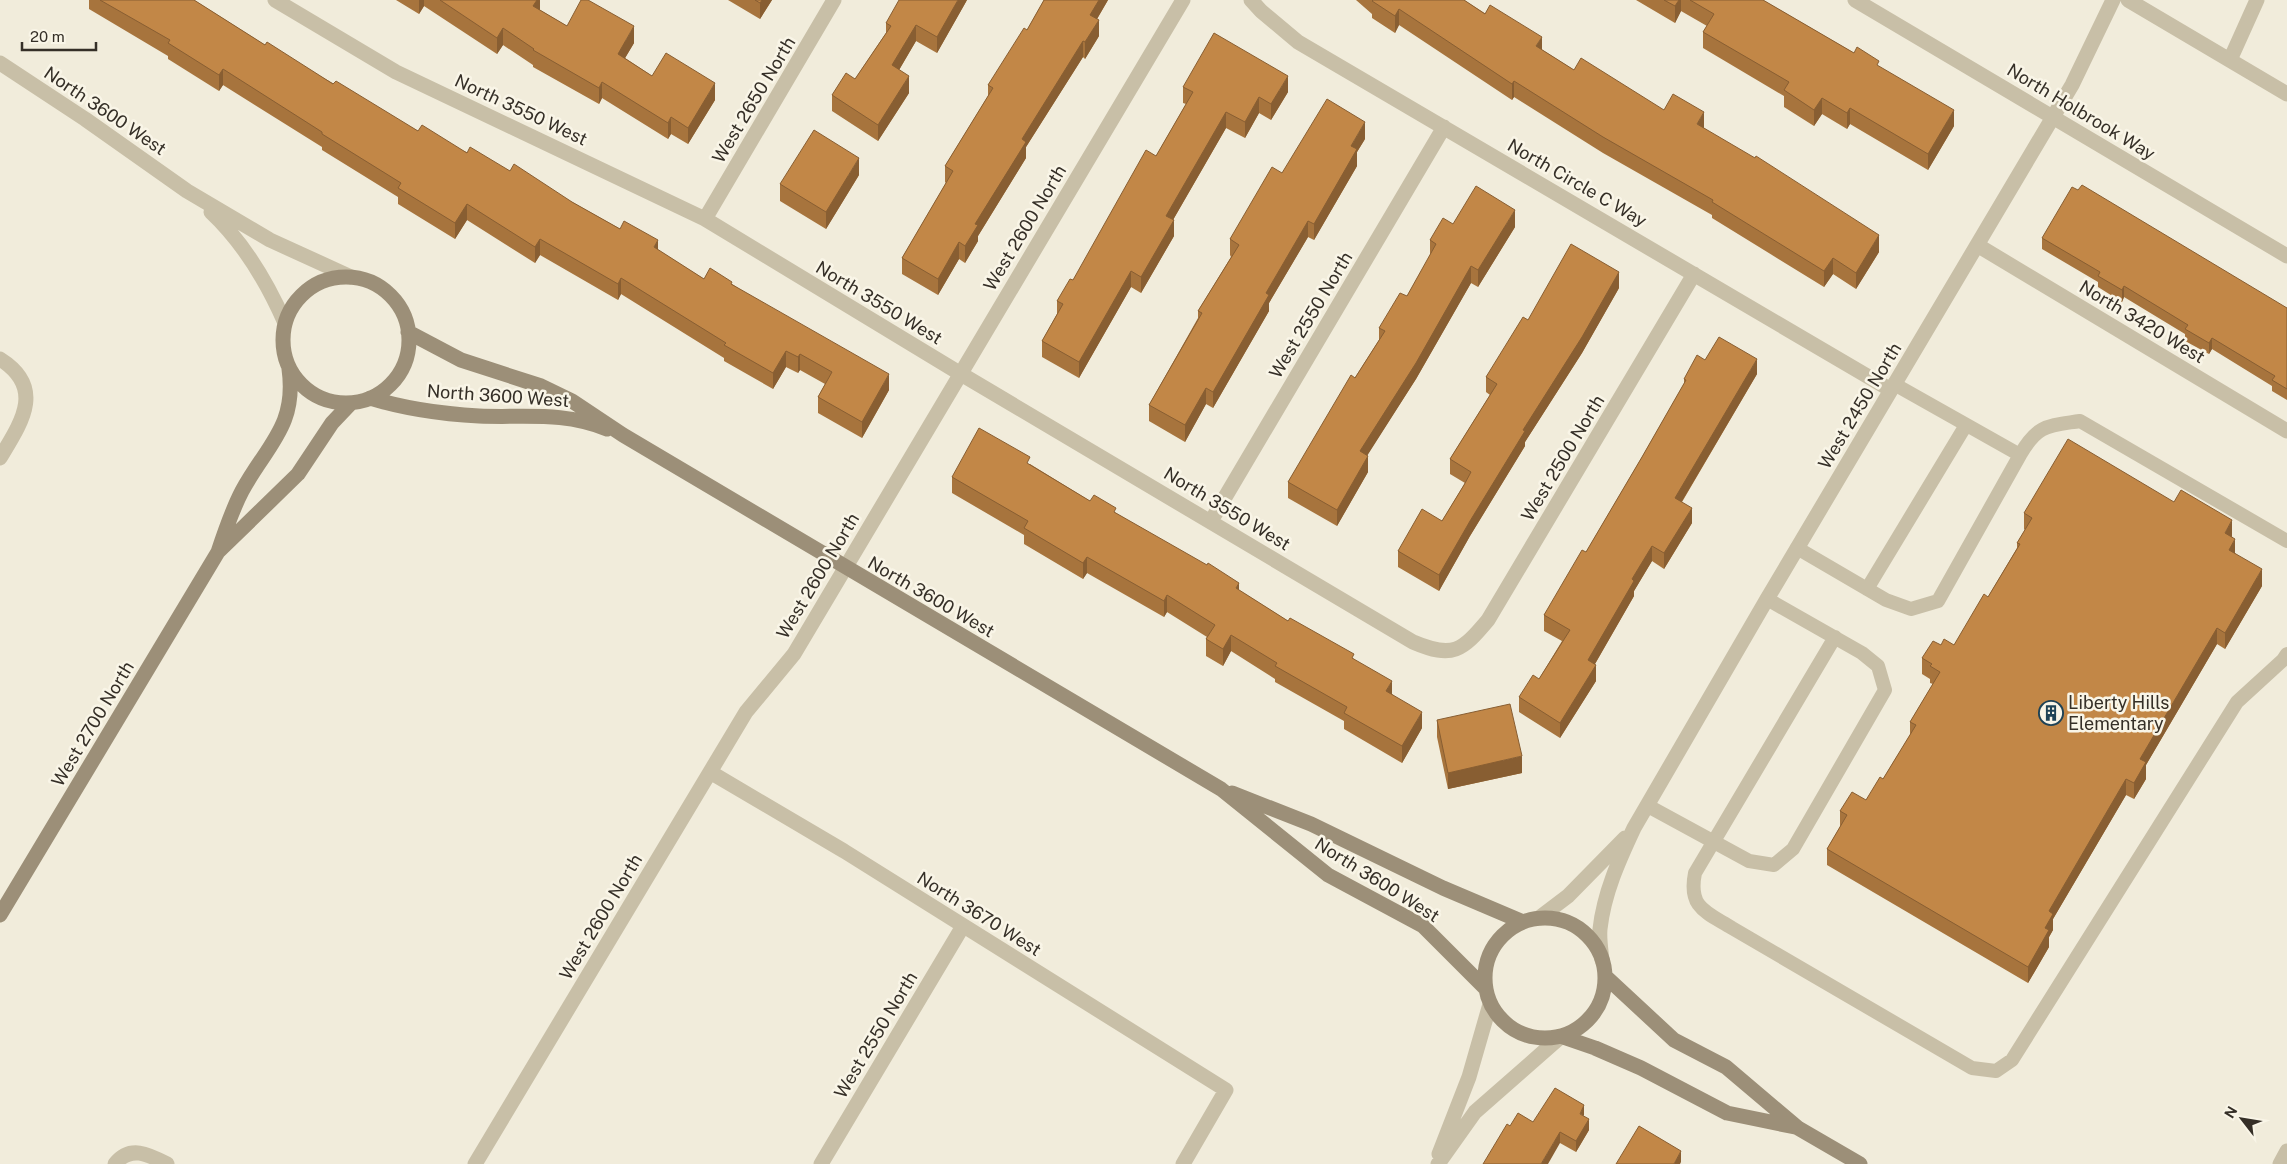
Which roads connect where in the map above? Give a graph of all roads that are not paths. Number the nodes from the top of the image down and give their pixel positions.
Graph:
1 (275, 0) edge
2 (834, 0) edge
3 (1183, 0) edge
4 (1251, 0) edge
5 (1855, 0) edge
6 (2112, 0) edge
7 (2128, 0) edge
8 (2257, 0) edge
9 (2230, 60) junction
10 (0, 63) edge
11 (2287, 94) edge
12 (2052, 117) junction
13 (1444, 127) junction
14 (187, 191) junction
15 (705, 219) junction
16 (1977, 245) junction
17 (2287, 256) edge
18 (1694, 274) junction
19 (350, 277) junction
20 (285, 323) junction
21 (408, 332) junction
22 (0, 359) edge
23 (289, 369) junction
24 (961, 374) junction
25 (1893, 387) junction
26 (370, 398) junction
27 (350, 403) junction
28 (1966, 425) junction
29 (2287, 431) edge
30 (623, 435) junction
31 (2020, 455) junction
32 (0, 458) edge
33 (1211, 521) junction
34 (2287, 541) edge
35 (1797, 548) junction
36 (218, 552) junction
37 (845, 568) junction
38 (1867, 589) junction
39 (1767, 599) junction
40 (1835, 637) junction
41 (1454, 652) joint
42 (2287, 654) edge
43 (710, 772) junction
44 (1221, 789) junction
45 (1648, 806) junction
46 (1634, 828) junction
47 (1714, 842) junction
48 (0, 915) edge
49 (1539, 918) junction
50 (1523, 922) junction
51 (963, 926) junction
52 (1602, 960) junction
53 (1605, 976) junction
54 (1485, 988) junction
55 (1490, 1004) junction
56 (1560, 1038) junction
57 (1798, 1128) junction
58 (2287, 1151) edge
59 (115, 1164) edge
60 (167, 1164) edge
61 (475, 1164) edge
62 (821, 1164) edge
63 (1183, 1164) edge
64 (1436, 1164) edge
65 (1860, 1164) edge
66 (2280, 1164) edge

1 - 15 street, North 3550 West
2 - 15 street, West 2650 North
3 - 24 street, West 2600 North
4 - 13 street, North Circle C Way
5 - 12 street, North Holbrook Way
6 - 12 street, West 2450 North
7 - 9 street
8 - 9 street
9 - 11 street
10 - 14 street, North 3600 West
12 - 16 street, West 2450 North
12 - 17 street, North Holbrook Way
13 - 18 street, North Circle C Way
13 - 33 street, West 2550 North
14 - 19 street, North 3600 West
14 - 20 street, North 3600 West
15 - 24 street, North 3550 West
16 - 25 street, West 2450 North
16 - 29 street, North 3420 West
18 - 25 street, North Circle C Way
18 - 41 street, West 2500 North
19 - 20 street
19 - 21 street
20 - 23 street
21 - 26 street
21 - 30 street, North 3600 West
22 - 32 street
23 - 27 street
23 - 36 street, West 2700 North
24 - 33 street, North 3550 West
24 - 37 street, West 2600 North
25 - 28 lane
25 - 35 street, West 2450 North
26 - 27 street
26 - 30 street, North 3600 West
27 - 36 street, West 2700 North
28 - 31 lane
28 - 38 lane
30 - 37 street, North 3600 West
31 - 34 lane
31 - 38 lane
33 - 41 street, North 3550 West
35 - 38 lane
35 - 39 street, West 2450 North
36 - 48 street, West 2700 North
37 - 43 street, West 2600 North
37 - 44 street, North 3600 West
39 - 40 lane
39 - 45 street, West 2450 North
40 - 47 lane
40 - 47 lane
42 - 47 lane
43 - 51 street, North 3670 West
43 - 61 street, West 2600 North
44 - 50 street, North 3600 West
44 - 54 street, North 3600 West
45 - 46 street, West 2450 North
45 - 47 lane
46 - 49 street, West 2450 North
46 - 52 street, West 2450 North
49 - 50 street
49 - 52 street
50 - 54 street
51 - 62 street, West 2550 North
51 - 63 street, North 3670 West
52 - 53 street
53 - 56 street
53 - 57 street
54 - 55 street
55 - 56 street
55 - 64 street
56 - 57 street
56 - 64 street
57 - 65 street
58 - 66 street
59 - 60 street

